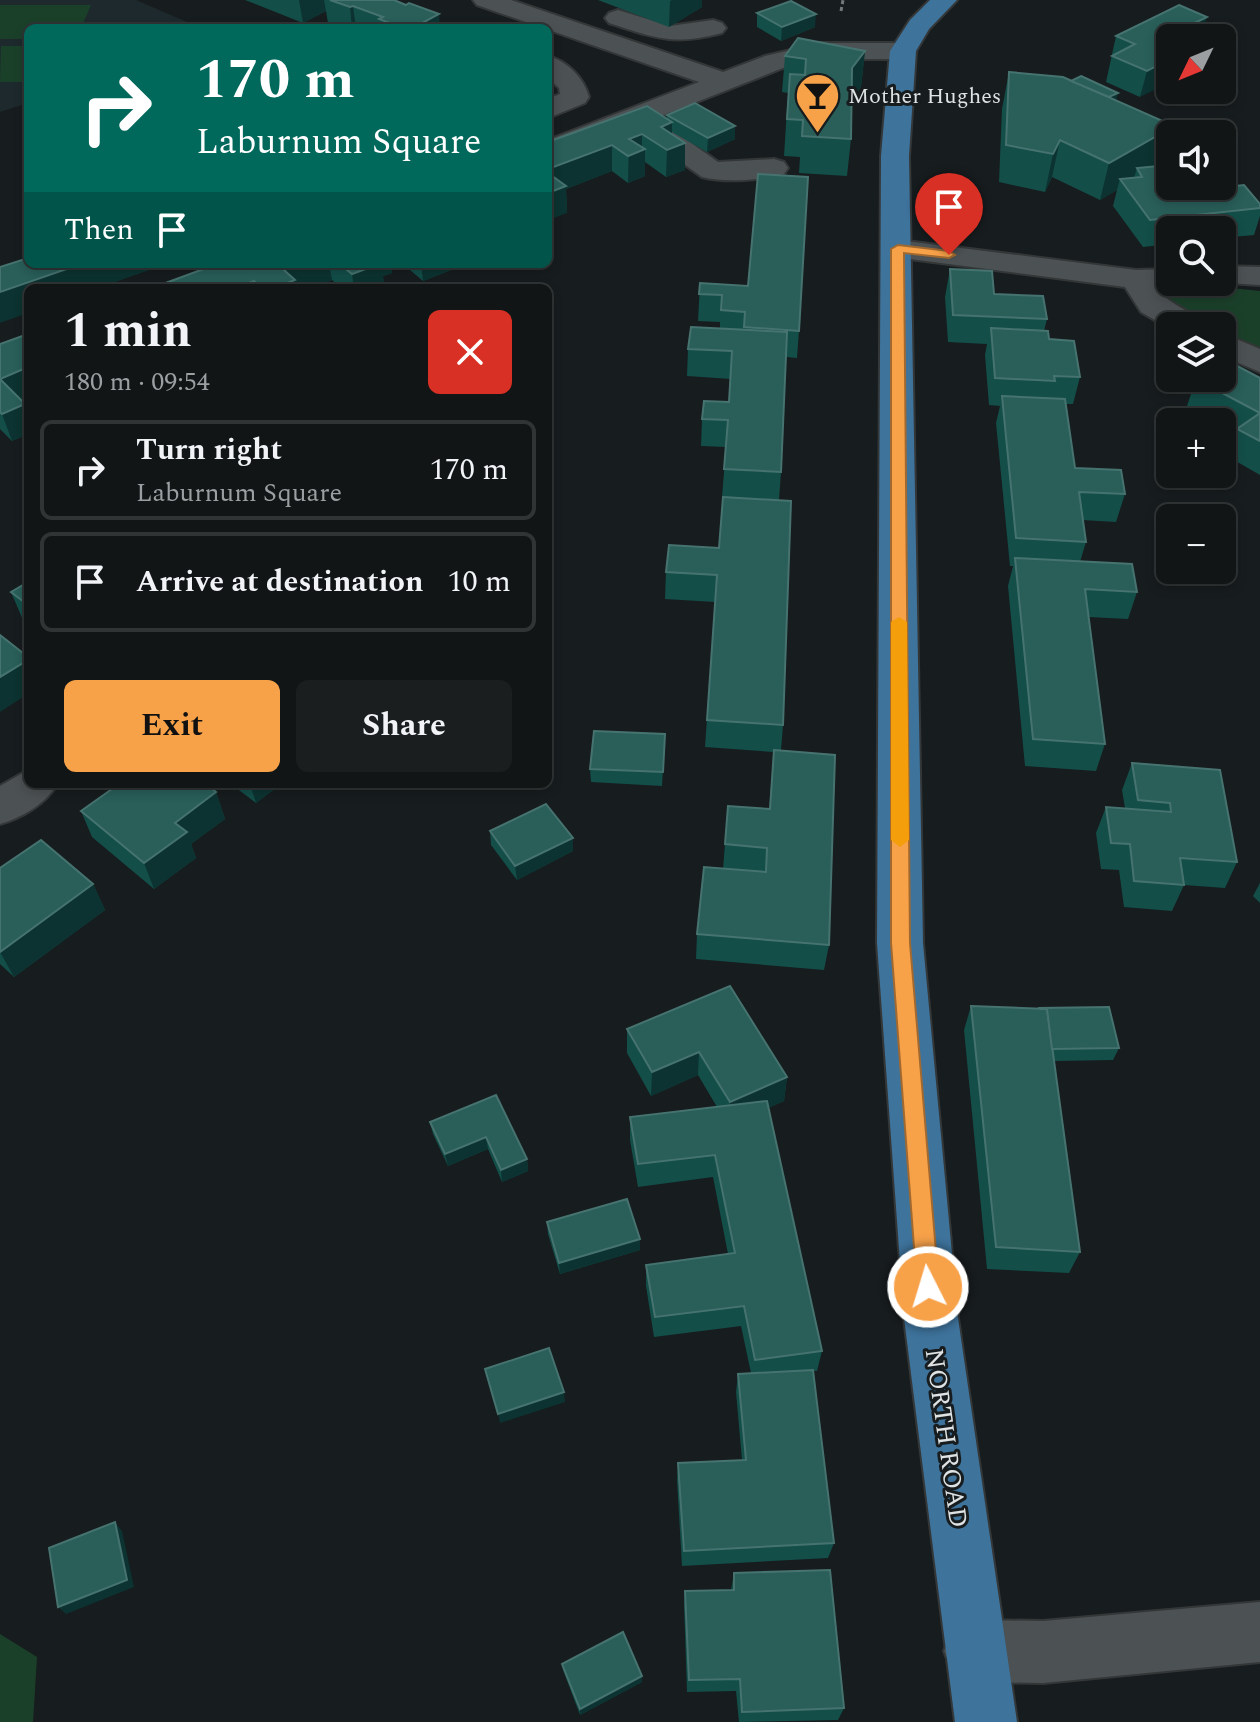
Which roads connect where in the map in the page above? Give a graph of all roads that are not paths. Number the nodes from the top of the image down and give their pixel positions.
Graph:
1 (486, 0) edge
2 (944, 0) edge
3 (713, 28) dead end
4 (571, 30) junction
5 (552, 49) edge
6 (903, 51) junction
7 (552, 68) edge
8 (725, 82) junction
9 (552, 108) edge
10 (636, 116) junction
11 (552, 148) edge
12 (774, 168) dead end
13 (898, 249) junction
14 (1236, 275) edge
15 (1260, 276) edge
16 (1156, 278) edge
17 (1136, 279) junction
18 (1164, 312) edge
19 (1236, 350) edge
20 (1260, 362) edge
21 (30, 788) edge
22 (0, 808) edge
23 (1260, 1632) edge
24 (975, 1651) junction
25 (986, 1722) edge

1 - 4 street
2 - 6 main road
3 - 4 street
4 - 5 street
4 - 8 street
6 - 8 street
6 - 13 main road, NORTH ROAD
7 - 9 street
8 - 10 street
10 - 11 street
10 - 12 street
13 - 17 street
13 - 24 main road, NORTH ROAD
14 - 15 street
16 - 17 street
17 - 18 street
19 - 20 street
21 - 22 street
23 - 24 street
24 - 25 main road, NORTH ROAD

